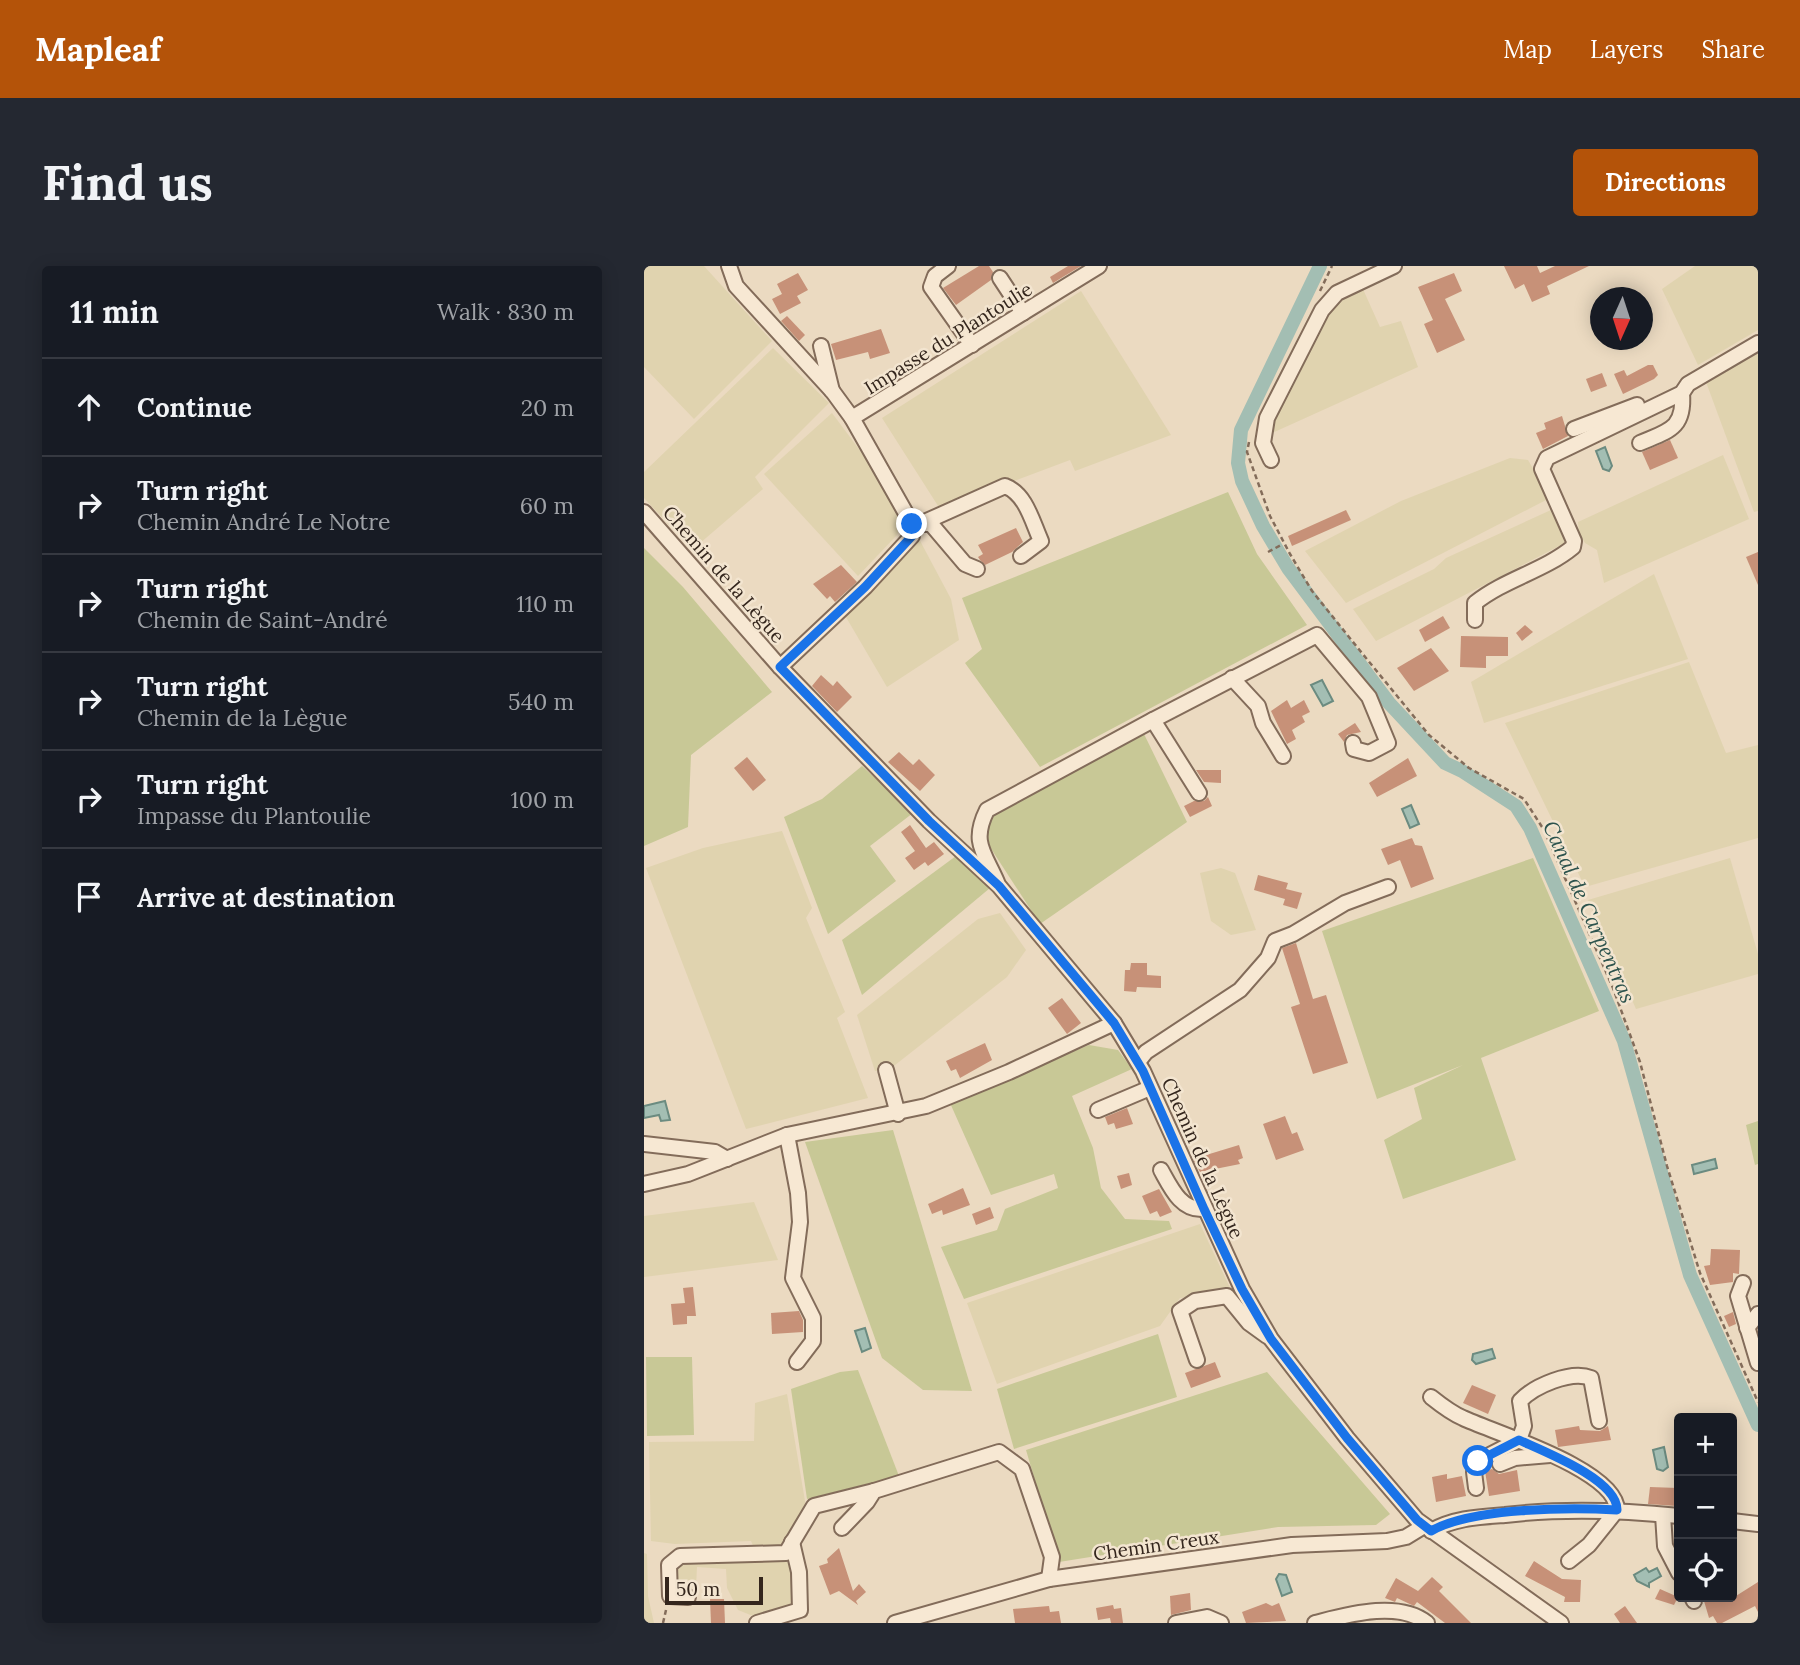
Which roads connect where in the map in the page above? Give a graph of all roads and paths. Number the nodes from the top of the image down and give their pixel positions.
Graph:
1 (729, 266) edge
2 (948, 266) edge
3 (1099, 266) edge
4 (1332, 266) edge
5 (1394, 266) edge
6 (1000, 278) dead end
7 (1316, 299) dead end
8 (1023, 313) junction
9 (1758, 343) edge
10 (972, 345) junction
11 (821, 346) dead end
12 (1683, 391) junction
13 (833, 393) junction
14 (852, 418) junction
15 (1577, 423) dead end
16 (1250, 431) dead end
17 (1640, 443) dead end
18 (1271, 460) dead end
19 (644, 512) edge
20 (916, 524) junction
21 (1284, 543) junction
22 (1268, 552) dead end
23 (1021, 556) dead end
24 (978, 569) dead end
25 (1475, 620) dead end
26 (780, 667) junction
27 (1232, 678) junction
28 (1153, 720) junction
29 (1353, 743) dead end
30 (1283, 756) dead end
31 (1199, 793) dead end
32 (999, 886) junction
33 (1388, 887) dead end
34 (1114, 1023) junction
35 (1138, 1062) junction
36 (886, 1070) dead end
37 (1150, 1088) junction
38 (1098, 1110) dead end
39 (898, 1114) junction
40 (787, 1135) junction
41 (644, 1144) edge
42 (727, 1159) junction
43 (1161, 1170) dead end
44 (644, 1184) edge
45 (1204, 1209) junction
46 (1743, 1283) dead end
47 (1758, 1314) edge
48 (1747, 1328) junction
49 (1271, 1339) junction
50 (1197, 1360) dead end
51 (797, 1362) dead end
52 (1758, 1363) edge
53 (1431, 1397) dead end
54 (1758, 1402) edge
55 (1599, 1421) dead end
56 (1519, 1440) junction
57 (1552, 1455) junction
58 (1500, 1464) dead end
59 (1476, 1488) dead end
60 (874, 1491) junction
61 (1617, 1510) junction
62 (1663, 1515) junction
63 (1674, 1516) edge
64 (1737, 1522) edge
65 (1758, 1524) edge
66 (842, 1528) dead end
67 (1427, 1529) junction
68 (792, 1542) junction
69 (1569, 1561) dead end
70 (1674, 1563) edge
71 (1049, 1579) junction
72 (688, 1597) dead end
73 (757, 1623) edge
74 (895, 1623) edge
75 (1176, 1623) edge
76 (1221, 1623) edge
77 (1315, 1623) edge
78 (1427, 1623) edge
79 (1561, 1623) edge

1 - 13 street, Impasse du Plantoulie
2 - 10 street
3 - 8 street, Impasse du Plantoulie
4 - 7 path
5 - 18 street
6 - 8 street
8 - 10 street, Impasse du Plantoulie
9 - 12 street
10 - 14 street, Impasse du Plantoulie
11 - 13 street
12 - 15 street
12 - 17 street
12 - 25 street
13 - 14 street, Impasse du Plantoulie
14 - 20 street, Impasse du Plantoulie
16 - 21 path
19 - 26 street, Chemin de la Lègue
20 - 23 street
20 - 24 street
20 - 26 street
21 - 22 path
21 - 54 path
26 - 32 street, Chemin de la Lègue
27 - 28 street
27 - 29 street
27 - 30 street
28 - 31 street
28 - 32 street
32 - 34 street, Chemin de la Lègue
33 - 35 street
34 - 35 street, Chemin de la Lègue
34 - 39 street
35 - 37 street, Chemin de la Lègue
36 - 39 street
37 - 38 street
37 - 45 street, Chemin de la Lègue
39 - 40 street
40 - 42 street
40 - 51 street
41 - 42 street
42 - 44 street
43 - 45 street
45 - 49 street, Chemin de la Lègue
46 - 48 street
47 - 48 street
48 - 52 street
49 - 50 street
49 - 67 street, Chemin de la Lègue
53 - 56 street
55 - 56 street
56 - 57 street
56 - 59 street
57 - 58 street
57 - 61 street
60 - 66 street
60 - 68 street
60 - 71 street
61 - 62 street, Chemin Creux
61 - 67 street, Chemin Creux
61 - 69 street
62 - 63 street, Chemin Creux
62 - 70 street
64 - 65 street
67 - 71 street, Chemin Creux
67 - 79 street, Chemin de la Lègue
68 - 72 street
68 - 73 street
71 - 74 street, Chemin Creux
75 - 76 street
77 - 78 street

